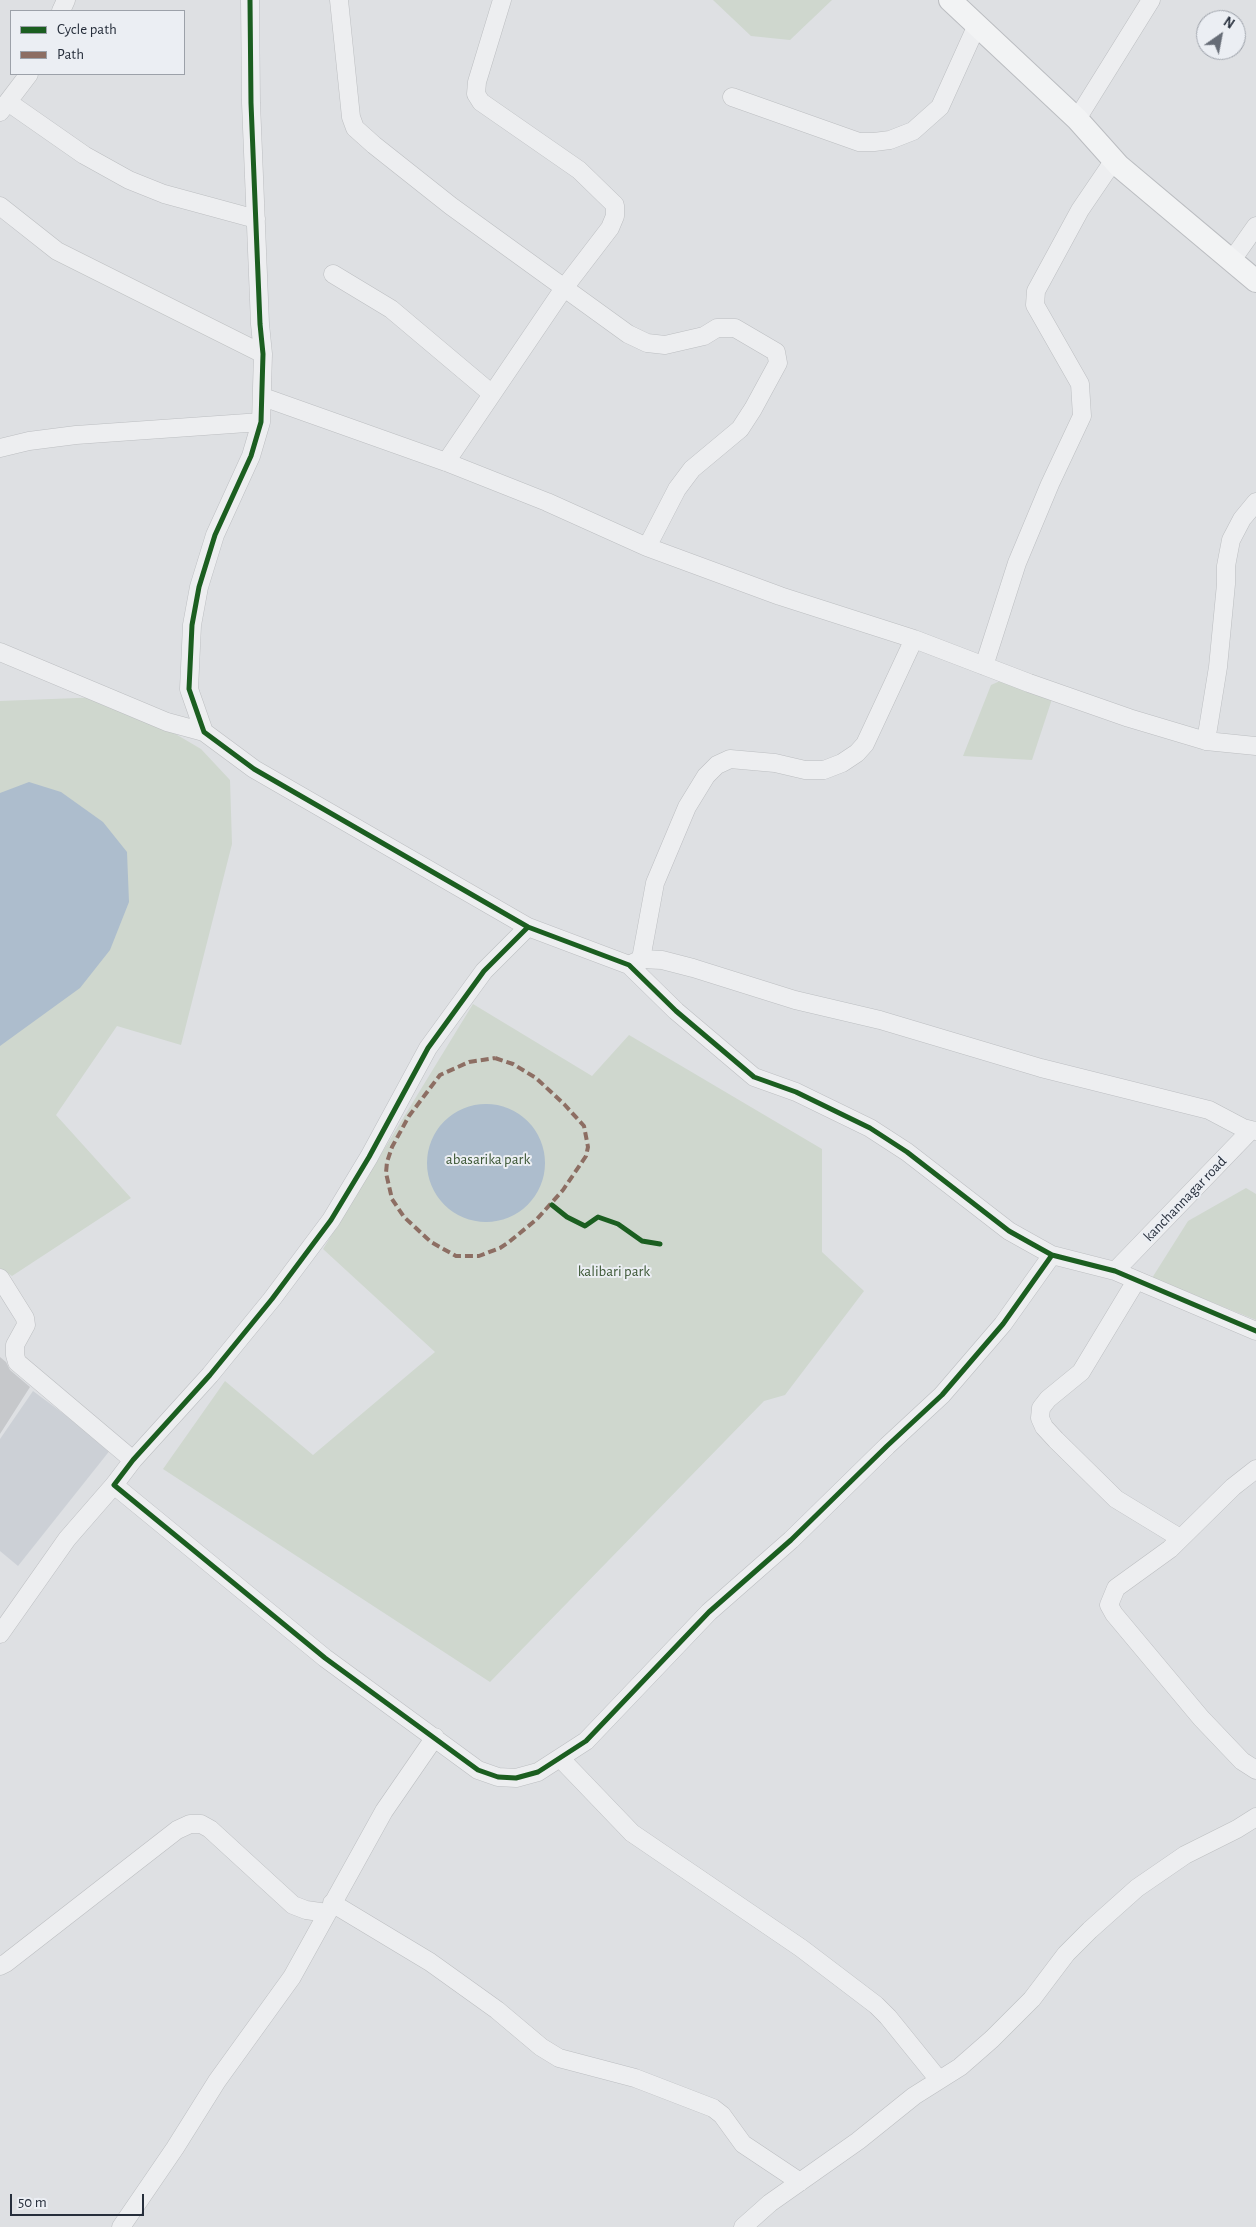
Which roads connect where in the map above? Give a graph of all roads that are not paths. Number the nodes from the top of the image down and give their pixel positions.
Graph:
1 (250, 0) edge
2 (339, 0) edge
3 (502, 0) edge
4 (950, 0) edge
5 (1151, 0) edge
6 (977, 25) junction
7 (28, 75) edge
8 (732, 97) dead end
9 (4, 107) edge
10 (1077, 119) junction
11 (1114, 160) junction
12 (0, 206) edge
13 (256, 219) junction
14 (1256, 226) edge
15 (1232, 260) junction
16 (333, 274) dead end
17 (1256, 281) edge
18 (564, 288) junction
19 (263, 354) junction
20 (492, 394) junction
21 (262, 397) junction
22 (261, 422) junction
23 (0, 448) edge
24 (446, 462) junction
25 (1256, 502) edge
26 (647, 547) junction
27 (914, 638) junction
28 (0, 652) edge
29 (984, 666) junction
30 (204, 732) junction
31 (1206, 740) junction
32 (1256, 746) edge
33 (528, 927) junction
34 (635, 962) junction
35 (1254, 1130) edge
36 (1052, 1255) junction
37 (1116, 1271) junction
38 (0, 1278) edge
39 (1136, 1281) junction
40 (1256, 1331) edge
41 (133, 1460) junction
42 (1256, 1469) edge
43 (114, 1485) junction
44 (1180, 1538) junction
45 (0, 1634) edge
46 (435, 1738) junction
47 (561, 1759) junction
48 (1256, 1770) edge
49 (1256, 1817) edge
50 (329, 1908) junction
51 (0, 1966) edge
52 (939, 2080) junction
53 (800, 2182) junction
54 (121, 2227) edge
55 (743, 2227) edge

1 - 13 street
2 - 18 street
3 - 18 street
4 - 6 main road
5 - 10 street
6 - 8 street
6 - 10 main road
7 - 9 street
9 - 13 street
10 - 11 main road
11 - 15 main road
11 - 29 street
12 - 19 street
13 - 19 street
14 - 15 street
15 - 17 main road
16 - 20 street
18 - 20 street
18 - 26 street
19 - 21 street
20 - 24 street
21 - 22 street
21 - 24 street
22 - 23 street
22 - 30 street
24 - 26 street
25 - 31 street
26 - 27 street
27 - 29 street
27 - 34 street
28 - 30 street
29 - 31 street
30 - 33 street
31 - 32 street
33 - 34 street
33 - 41 street
34 - 35 street
34 - 36 street
35 - 37 street, kanchannagar road
36 - 37 street
36 - 47 street
37 - 39 street
38 - 41 street
39 - 40 street
39 - 44 street
41 - 43 street
42 - 44 street
43 - 45 street
43 - 46 street
44 - 48 street
46 - 47 street
46 - 50 street
47 - 52 street
49 - 52 street
50 - 51 street
50 - 53 street
50 - 54 street
52 - 53 street
53 - 55 street

